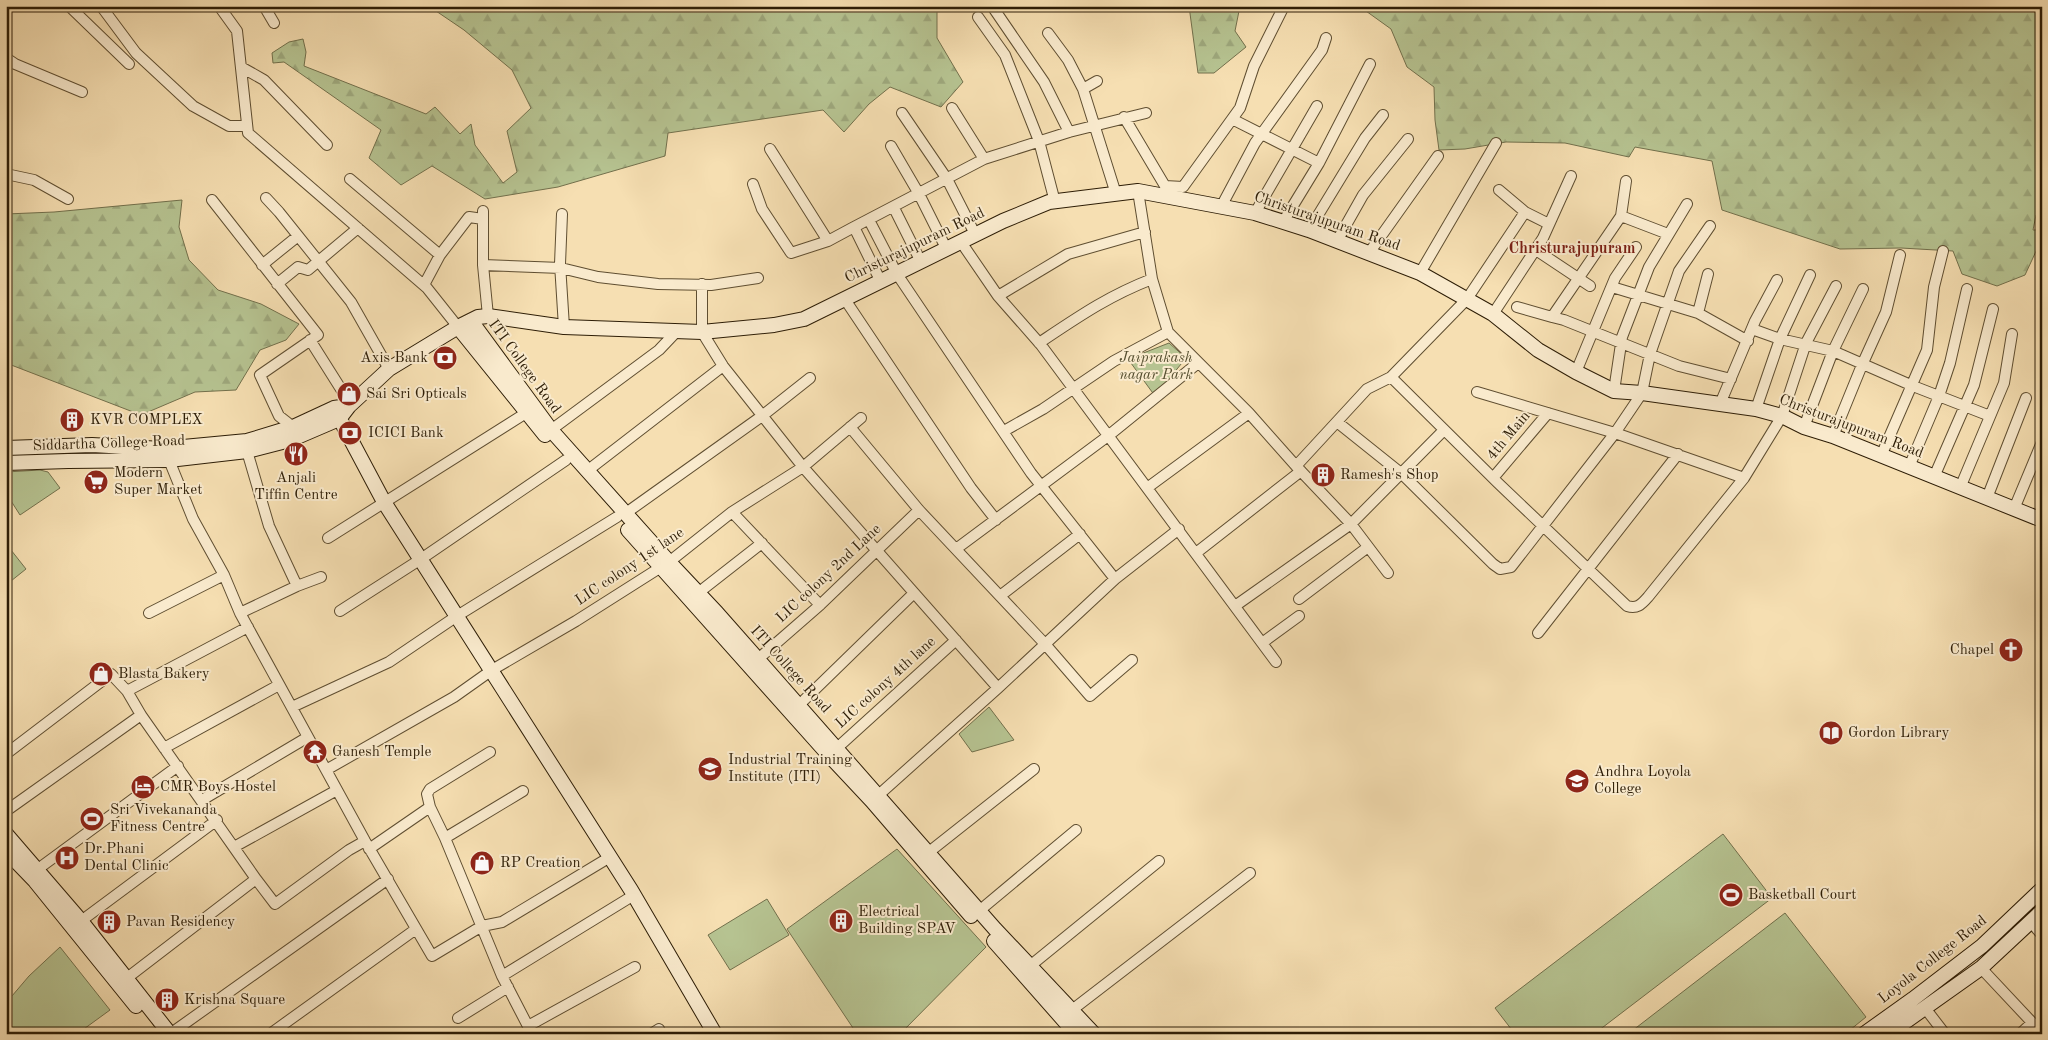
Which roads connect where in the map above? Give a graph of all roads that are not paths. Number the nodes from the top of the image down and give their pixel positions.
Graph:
1 (69, 6) edge
2 (101, 6) edge
3 (219, 6) edge
4 (264, 6) edge
5 (992, 6) edge
6 (1284, 6) edge
7 (978, 17) dead end
8 (274, 23) dead end
9 (1048, 33) dead end
10 (1326, 38) dead end
11 (6, 58) edge
12 (129, 64) dead end
13 (1370, 64) dead end
14 (241, 66) junction
15 (1097, 81) dead end
16 (1083, 88) junction
17 (82, 92) dead end
18 (1317, 106) dead end
19 (952, 108) dead end
20 (902, 113) dead end
21 (1146, 113) dead end
22 (1383, 114) dead end
23 (1124, 118) junction
24 (1232, 119) junction
25 (1096, 125) junction
26 (246, 126) junction
27 (1069, 132) junction
28 (1261, 134) junction
29 (1408, 139) dead end
30 (1039, 141) junction
31 (1496, 143) dead end
32 (327, 144) dead end
33 (891, 146) dead end
34 (1294, 148) junction
35 (770, 149) dead end
36 (1438, 156) dead end
37 (984, 159) junction
38 (1319, 163) junction
39 (6, 174) edge
40 (1571, 176) dead end
41 (350, 179) dead end
42 (947, 180) junction
43 (1626, 181) dead end
44 (753, 184) dead end
45 (1499, 190) dead end
46 (1138, 191) junction
47 (919, 194) junction
48 (1116, 194) junction
49 (266, 198) dead end
50 (68, 199) dead end
51 (212, 200) dead end
52 (1055, 202) junction
53 (1688, 204) dead end
54 (1222, 205) junction
55 (894, 208) junction
56 (1525, 212) junction
57 (1255, 213) junction
58 (562, 214) dead end
59 (1621, 216) junction
60 (869, 220) junction
61 (1283, 222) junction
62 (1549, 224) junction
63 (1710, 226) dead end
64 (854, 227) junction
65 (358, 228) junction
66 (1309, 230) junction
67 (1145, 232) junction
68 (975, 234) junction
69 (1668, 234) junction
70 (298, 236) junction
71 (828, 240) junction
72 (1337, 241) junction
73 (961, 242) junction
74 (1636, 247) dead end
75 (946, 248) junction
76 (1536, 250) junction
77 (1943, 251) dead end
78 (1369, 254) junction
79 (440, 255) junction
80 (1900, 255) dead end
81 (319, 261) junction
82 (921, 262) junction
83 (262, 265) junction
84 (482, 265) junction
85 (561, 268) junction
86 (1420, 272) junction
87 (896, 274) junction
88 (1708, 274) dead end
89 (1810, 275) dead end
90 (758, 278) dead end
91 (1579, 278) junction
92 (1152, 279) junction
93 (1777, 280) dead end
94 (881, 282) junction
95 (277, 284) junction
96 (702, 284) junction
97 (424, 285) junction
98 (1590, 286) dead end
99 (1612, 286) junction
100 (1836, 286) dead end
101 (1862, 289) dead end
102 (1967, 289) dead end
103 (1638, 294) junction
104 (998, 296) junction
105 (844, 298) junction
106 (1467, 299) junction
107 (1667, 304) junction
108 (1517, 307) dead end
109 (1993, 309) dead end
110 (1698, 313) junction
111 (1493, 314) junction
112 (488, 316) junction
113 (1552, 318) junction
114 (464, 324) junction
115 (564, 327) junction
116 (1752, 329) junction
117 (677, 331) junction
118 (702, 332) junction
119 (1168, 332) junction
120 (1593, 332) junction
121 (2012, 334) dead end
122 (1780, 339) junction
123 (310, 340) junction
124 (1748, 341) junction
125 (1621, 342) junction
126 (1039, 343) junction
127 (1806, 344) junction
128 (1833, 351) junction
129 (1650, 354) junction
130 (1198, 363) junction
131 (1862, 365) junction
132 (723, 366) junction
133 (388, 369) junction
134 (1576, 372) junction
135 (1391, 377) junction
136 (810, 378) dead end
137 (1731, 379) junction
138 (1913, 386) junction
139 (1073, 390) junction
140 (1614, 391) junction
141 (1477, 392) dead end
142 (1642, 393) junction
143 (1939, 396) junction
144 (2026, 398) dead end
145 (1720, 404) junction
146 (350, 405) junction
147 (1964, 406) junction
148 (1756, 409) junction
149 (337, 413) junction
150 (526, 413) junction
151 (1249, 413) junction
152 (1548, 413) junction
153 (762, 416) junction
154 (1782, 416) junction
155 (1990, 416) junction
156 (861, 418) dead end
157 (1336, 422) junction
158 (293, 427) junction
159 (850, 427) junction
160 (1804, 427) junction
161 (551, 430) junction
162 (1444, 430) junction
163 (1004, 431) junction
164 (1615, 433) junction
165 (1108, 436) junction
166 (1833, 436) junction
167 (2042, 442) edge
168 (6, 448) edge
169 (247, 451) junction
170 (1678, 454) junction
171 (1881, 456) junction
172 (169, 460) junction
173 (566, 460) junction
174 (6, 463) edge
175 (803, 466) junction
176 (1908, 467) junction
177 (1298, 469) junction
178 (587, 470) junction
179 (1402, 474) junction
180 (1494, 478) junction
181 (1744, 478) junction
182 (1934, 478) junction
183 (1042, 487) junction
184 (1147, 488) junction
185 (1960, 488) junction
186 (1987, 498) junction
187 (384, 502) junction
188 (2014, 509) junction
189 (919, 510) junction
190 (732, 512) junction
191 (621, 515) junction
192 (996, 520) junction
193 (2042, 520) edge
194 (1351, 524) junction
195 (1544, 526) junction
196 (1179, 529) junction
197 (1080, 534) junction
198 (328, 538) dead end
199 (762, 543) junction
200 (1368, 547) junction
201 (956, 549) junction
202 (877, 551) junction
203 (1196, 553) junction
204 (421, 559) junction
205 (664, 564) junction
206 (1589, 570) junction
207 (1388, 572) dead end
208 (224, 575) junction
209 (321, 577) dead end
210 (1115, 579) junction
211 (297, 586) junction
212 (698, 592) junction
213 (914, 593) junction
214 (1000, 596) junction
215 (1299, 599) dead end
216 (820, 605) junction
217 (1235, 606) junction
218 (340, 611) dead end
219 (149, 613) dead end
220 (240, 613) junction
221 (457, 616) junction
222 (1299, 616) dead end
223 (248, 627) junction
224 (1538, 633) dead end
225 (956, 640) junction
226 (1262, 642) junction
227 (1045, 644) junction
228 (758, 658) junction
229 (1132, 660) dead end
230 (1276, 662) dead end
231 (492, 670) junction
232 (279, 685) junction
233 (998, 688) junction
234 (127, 691) junction
235 (798, 705) junction
236 (292, 707) junction
237 (141, 715) junction
238 (308, 737) junction
239 (164, 748) junction
240 (837, 748) junction
241 (490, 752) dead end
242 (6, 754) edge
243 (178, 766) junction
244 (1034, 769) dead end
245 (326, 770) junction
246 (337, 790) junction
247 (523, 791) dead end
248 (875, 798) junction
249 (202, 800) junction
250 (430, 807) junction
251 (6, 812) edge
252 (216, 820) junction
253 (1076, 830) dead end
254 (6, 834) edge
255 (445, 838) junction
256 (367, 845) junction
257 (234, 847) junction
258 (6, 851) edge
259 (929, 852) junction
260 (610, 857) junction
261 (1159, 861) dead end
262 (38, 869) junction
263 (1250, 873) dead end
264 (256, 879) junction
265 (388, 879) junction
266 (2042, 889) edge
267 (634, 895) junction
268 (2042, 910) edge
269 (979, 911) junction
270 (2030, 921) junction
271 (77, 924) junction
272 (482, 926) junction
273 (416, 929) junction
274 (2042, 936) edge
275 (1030, 966) junction
276 (636, 967) dead end
277 (1982, 968) junction
278 (502, 976) junction
279 (127, 978) junction
280 (508, 987) junction
281 (1925, 1008) junction
282 (1072, 1010) junction
283 (458, 1018) dead end
284 (2032, 1023) junction
285 (530, 1030) edge
286 (2042, 1033) edge
287 (159, 1034) edge
288 (170, 1034) edge
289 (270, 1034) edge
290 (715, 1034) edge
291 (1076, 1034) edge
292 (1094, 1034) edge
293 (1864, 1034) edge
294 (1888, 1034) edge
295 (1945, 1034) edge
296 (2020, 1034) edge

1 - 12 street
2 - 26 street
3 - 14 street
4 - 8 street
5 - 27 street
6 - 24 street
7 - 30 street
9 - 16 street
10 - 28 street
11 - 17 street
13 - 38 street
14 - 26 street
14 - 32 street
15 - 16 street
16 - 25 street
18 - 34 street
19 - 37 street
20 - 42 street
21 - 23 street
22 - 66 street
23 - 24 street
23 - 25 street
24 - 28 street
25 - 27 street
25 - 48 street
26 - 65 street
27 - 30 street
28 - 34 street
28 - 54 street
29 - 72 street
30 - 37 street
30 - 52 street
31 - 86 street
33 - 47 street
34 - 38 street
34 - 57 street
35 - 71 street
36 - 78 street
37 - 42 street
38 - 61 street
39 - 50 street
40 - 62 street
41 - 79 street
42 - 47 street
42 - 68 street
43 - 59 street
44 - 71 street
45 - 56 street
46 - 48 street, Christurajupuram Road
46 - 54 street, Christurajupuram Road
46 - 67 street
47 - 55 street
47 - 75 street
48 - 52 street, Christurajupuram Road
49 - 70 street
51 - 83 street
52 - 68 street, Christurajupuram Road
53 - 69 street
54 - 57 street, Christurajupuram Road
55 - 60 street
55 - 82 street
56 - 62 street
56 - 106 street
57 - 61 street, Christurajupuram Road
58 - 85 street
59 - 69 street
59 - 91 street
60 - 64 street
60 - 87 street
61 - 66 street, Christurajupuram Road
62 - 76 street
63 - 107 street
64 - 71 street
64 - 94 street
65 - 81 street
65 - 97 street
66 - 72 street, Christurajupuram Road
67 - 92 street
67 - 104 street
68 - 73 street, Christurajupuram Road
69 - 103 street
70 - 81 street
70 - 83 street
72 - 78 street, Christurajupuram Road
73 - 75 street, Christurajupuram Road
73 - 104 street
74 - 99 street
75 - 82 street, Christurajupuram Road
76 - 91 street
76 - 111 street
77 - 138 street
78 - 86 street, Christurajupuram Road
79 - 84 street
79 - 97 street
80 - 131 street
81 - 95 street
81 - 133 street
82 - 87 street, Christurajupuram Road
83 - 95 street
84 - 85 street
84 - 112 street
85 - 96 street
85 - 115 street
86 - 106 street, Christurajupuram Road
87 - 94 street, Christurajupuram Road
87 - 163 street
88 - 110 street
89 - 122 street
90 - 96 street
91 - 98 street
91 - 113 street
92 - 119 street
92 - 126 street
93 - 116 street
94 - 105 street, Christurajupuram Road
95 - 123 street
96 - 118 street
97 - 114 street
99 - 103 street
99 - 120 street
100 - 127 street
101 - 128 street
102 - 143 street
103 - 107 street
103 - 125 street
104 - 126 street
105 - 118 street, Christurajupuram Road
105 - 192 street
106 - 111 street, Christurajupuram Road
106 - 135 street
107 - 110 street
107 - 129 street
108 - 113 street
109 - 147 street
110 - 124 street
111 - 134 street, Christurajupuram Road
112 - 114 street, Christurajupuram Road
112 - 115 street, Christurajupuram Road
113 - 120 street
114 - 133 street
114 - 150 street, ITI College Road
114 - 161 street, ITI College Road
115 - 117 street, Christurajupuram Road
116 - 122 street
116 - 124 street
117 - 118 street, Christurajupuram Road
117 - 161 street
118 - 132 street
119 - 130 street
119 - 139 street
120 - 125 street
120 - 134 street
121 - 155 street
122 - 127 street
122 - 148 street
123 - 146 street
123 - 158 street
124 - 137 street
125 - 129 street
125 - 140 street
126 - 139 street
127 - 128 street
127 - 154 street
128 - 131 street
128 - 160 street
129 - 137 street
129 - 142 street
130 - 151 street
130 - 165 street
131 - 138 street
131 - 166 street
132 - 153 street
132 - 178 street
133 - 146 street
134 - 140 street, Christurajupuram Road
135 - 157 street
135 - 162 street
136 - 153 street
137 - 145 street
138 - 143 street
138 - 171 street
139 - 163 street
139 - 165 street
140 - 142 street, Christurajupuram Road
141 - 152 street
142 - 145 street, Christurajupuram Road
142 - 164 street
143 - 147 street
143 - 176 street
144 - 186 street
145 - 148 street, Christurajupuram Road
146 - 149 street
147 - 155 street
147 - 182 street
148 - 154 street, Christurajupuram Road
149 - 158 street, Siddartha College Road
149 - 169 street, Siddartha College Road
149 - 187 street
150 - 173 street, ITI College Road
150 - 187 street
151 - 177 street
151 - 184 street
152 - 164 street
152 - 180 street, 4th Main
153 - 175 street
153 - 191 street
154 - 160 street, Christurajupuram Road
154 - 181 street
155 - 185 street
156 - 159 street, LIC colony 1st lane
157 - 177 street
157 - 179 street
158 - 168 street, Siddartha College Road
159 - 175 street, LIC colony 1st lane
159 - 189 street
160 - 166 street, Christurajupuram Road
161 - 178 street, ITI College Road
162 - 179 street
162 - 180 street
163 - 183 street
164 - 170 street
164 - 195 street
165 - 183 street
165 - 184 street
166 - 171 street, Christurajupuram Road
167 - 188 street
169 - 172 street, Siddartha College Road
169 - 211 street
170 - 181 street
170 - 206 street
171 - 176 street, Christurajupuram Road
172 - 174 street, Siddartha College Road
172 - 208 street
173 - 191 street, ITI College Road
173 - 204 street
175 - 190 street, LIC colony 1st lane
175 - 202 street
176 - 182 street, Christurajupuram Road
177 - 194 street
177 - 203 street
178 - 191 street, ITI College Road
179 - 194 street
179 - 195 street
180 - 195 street
181 - 206 street
182 - 185 street, Christurajupuram Road
183 - 192 street
183 - 197 street
184 - 196 street
185 - 186 street, Christurajupuram Road
186 - 188 street, Christurajupuram Road
187 - 198 street
187 - 204 street
188 - 193 street, Christurajupuram Road
189 - 201 street
189 - 202 street, LIC colony 2nd Lane
190 - 199 street
190 - 205 street, LIC colony 1st lane
191 - 205 street, ITI College Road
191 - 221 street
192 - 201 street
194 - 200 street
194 - 217 street
195 - 206 street
196 - 203 street
196 - 210 street
197 - 210 street
197 - 214 street
199 - 212 street
199 - 216 street
200 - 207 street
200 - 215 street
201 - 214 street
202 - 213 street
202 - 216 street, LIC colony 2nd Lane
203 - 217 street
204 - 218 street
204 - 221 street
205 - 212 street, ITI College Road
205 - 231 street, LIC colony 1st lane
205 - 248 street, ITI College Road
206 - 224 street
208 - 219 street
208 - 220 street
209 - 211 street
210 - 227 street
211 - 220 street
212 - 228 street, ITI College Road
213 - 225 street
213 - 235 street
214 - 227 street
216 - 228 street, LIC colony 2nd Lane
217 - 226 street
220 - 223 street
221 - 231 street
221 - 236 street
222 - 226 street
223 - 232 street
223 - 234 street
225 - 233 street
225 - 240 street, LIC colony 4th lane
226 - 230 street
227 - 229 street
227 - 233 street
228 - 235 street, ITI College Road
231 - 245 street, LIC colony 1st lane
231 - 260 street
232 - 236 street
232 - 239 street
233 - 248 street
234 - 237 street
234 - 242 street
235 - 240 street, ITI College Road
236 - 238 street
237 - 239 street
237 - 251 street
238 - 245 street
238 - 249 street
239 - 243 street
240 - 248 street, ITI College Road
241 - 250 street
243 - 249 street
243 - 262 street
244 - 259 street
245 - 246 street
246 - 256 street
246 - 257 street
247 - 255 street
248 - 259 street, ITI College Road
248 - 291 street, ITI College Road
249 - 252 street
250 - 255 street
250 - 256 street
252 - 257 street
252 - 271 street
253 - 269 street
254 - 262 street
255 - 272 street
256 - 264 street
256 - 265 street
257 - 264 street
258 - 271 street
259 - 269 street, ITI College Road
260 - 267 street
260 - 272 street
261 - 275 street
262 - 271 street
263 - 282 street
264 - 279 street
265 - 273 street
265 - 288 street
266 - 293 street, Loyola College Road
267 - 278 street
267 - 290 street
268 - 270 street, Loyola College Road
269 - 275 street, ITI College Road
270 - 274 street
270 - 277 street, Loyola College Road
271 - 279 street
271 - 287 street
272 - 273 street
272 - 278 street
273 - 289 street
275 - 282 street, ITI College Road
276 - 285 street
277 - 281 street, Loyola College Road
277 - 284 street
278 - 280 street
279 - 288 street
280 - 283 street
280 - 285 street
281 - 294 street, Loyola College Road
281 - 295 street
282 - 292 street, ITI College Road
284 - 286 street
284 - 296 street

